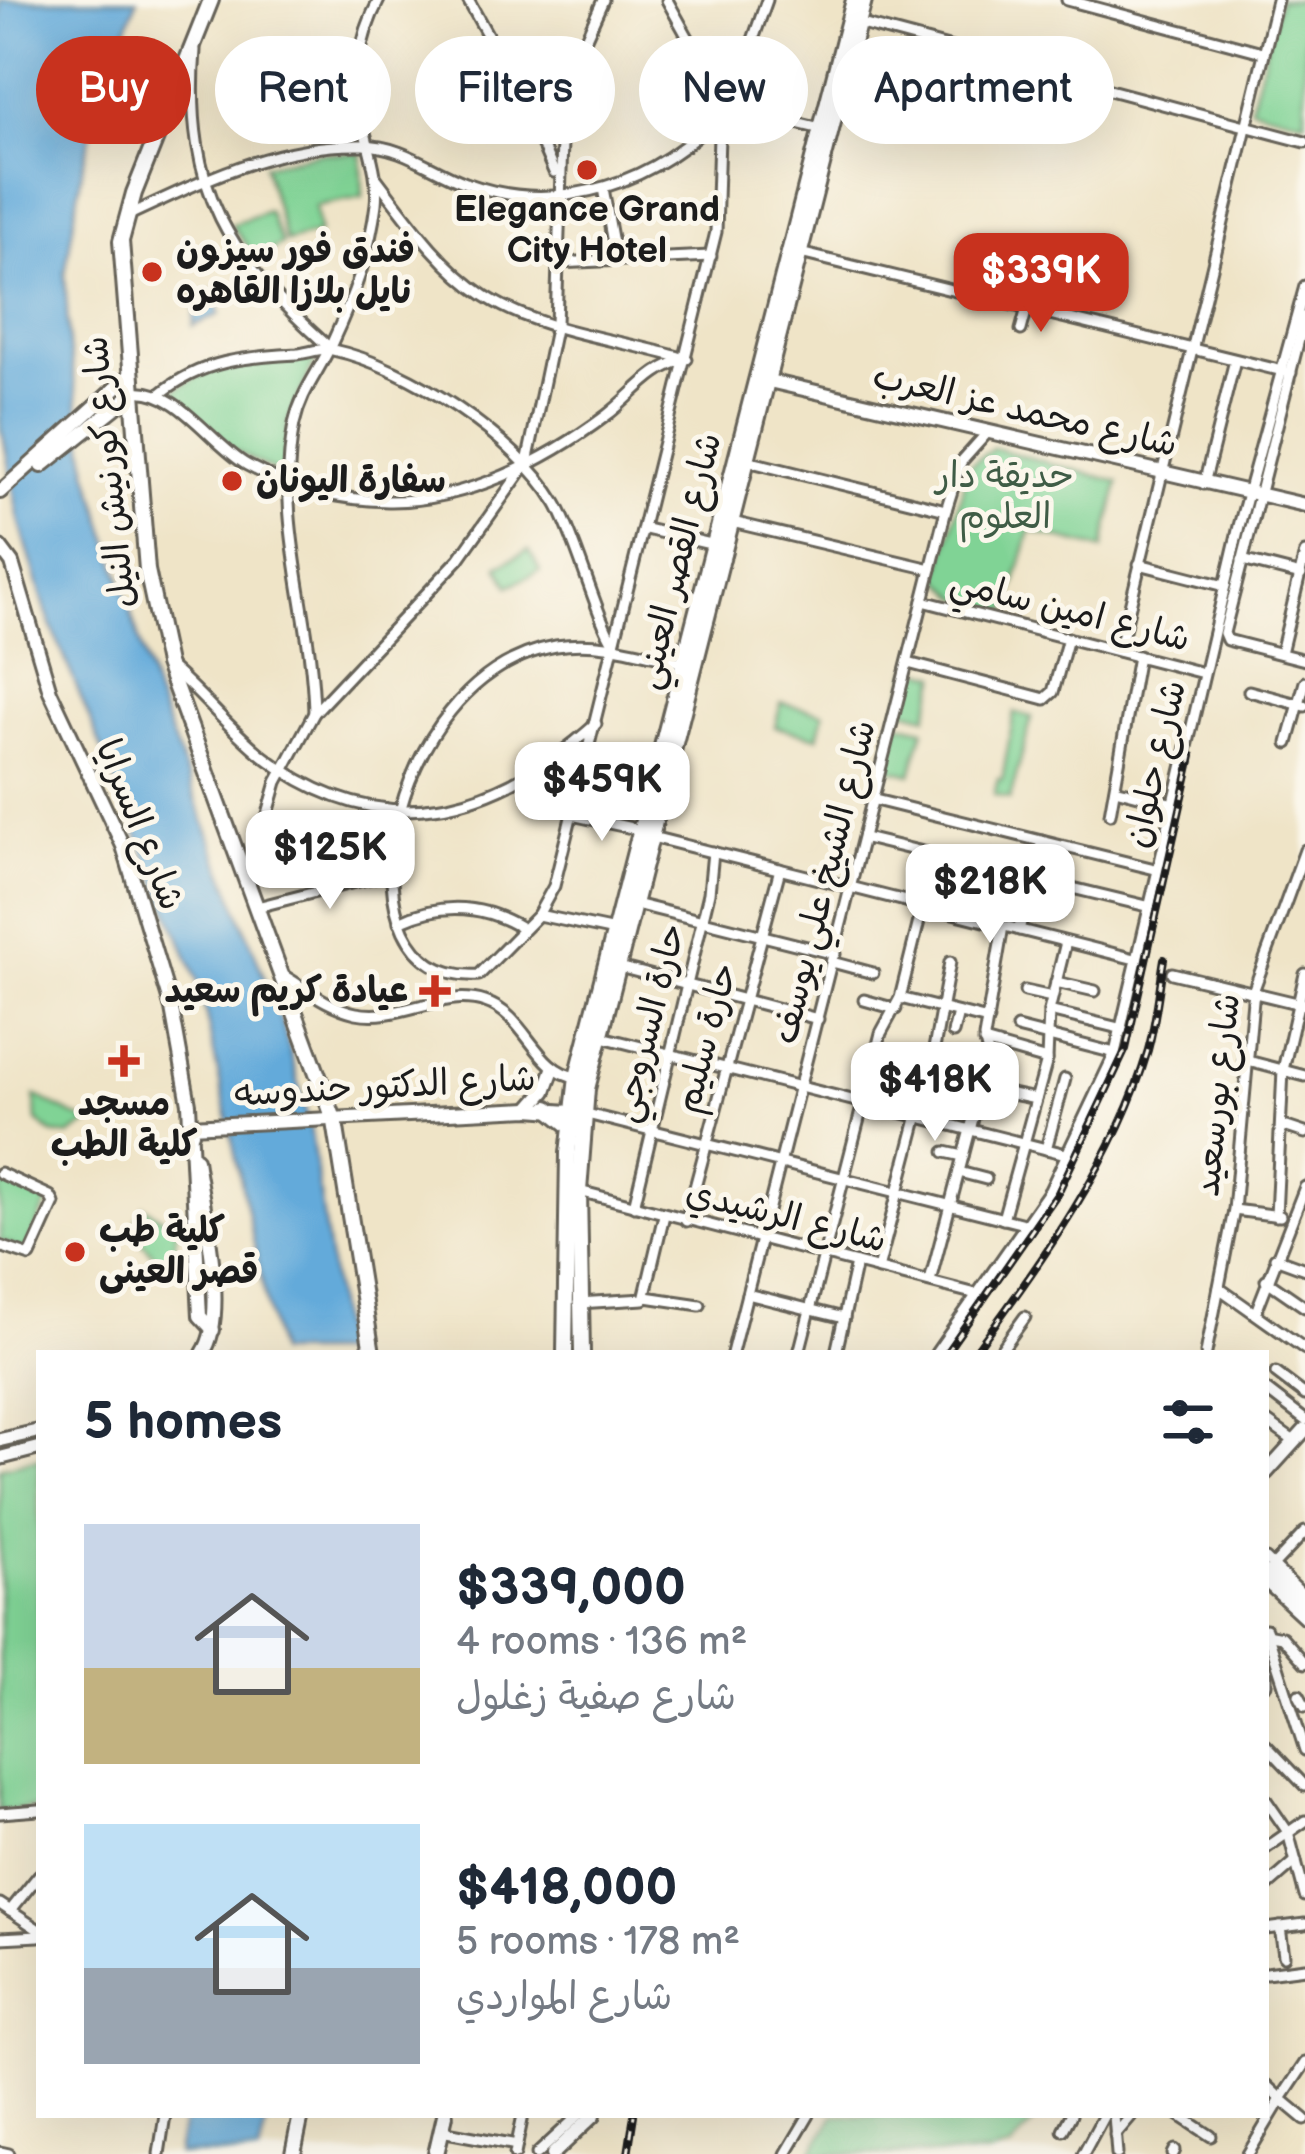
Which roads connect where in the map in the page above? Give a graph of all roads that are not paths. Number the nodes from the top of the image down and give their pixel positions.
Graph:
1 (211, 0) edge
2 (379, 0) edge
3 (468, 0) edge
4 (603, 0) edge
5 (667, 0) edge
6 (767, 0) edge
7 (854, 0) edge
8 (864, 0) edge
9 (1067, 0) edge
10 (1277, 0) edge
11 (858, 23) junction
12 (489, 36) edge
13 (687, 36) edge
14 (753, 36) edge
15 (196, 39) junction
16 (1262, 52) junction
17 (808, 126) edge
18 (1243, 126) junction
19 (821, 129) junction
20 (1305, 142) edge
21 (541, 144) edge
22 (682, 144) edge
23 (718, 144) edge
24 (369, 145) junction
25 (376, 178) junction
26 (206, 179) junction
27 (558, 181) junction
28 (602, 188) junction
29 (557, 198) junction
30 (127, 216) junction
31 (800, 253) junction
32 (711, 256) junction
33 (616, 260) junction
34 (556, 263) junction
35 (1305, 286) edge
36 (1027, 308) junction
37 (1305, 316) edge
38 (556, 324) junction
39 (1021, 330) dead end
40 (647, 347) junction
41 (330, 348) junction
42 (1191, 349) junction
43 (687, 359) junction
44 (1235, 360) junction
45 (1287, 373) junction
46 (132, 374) junction
47 (649, 376) junction
48 (769, 381) junction
49 (135, 392) junction
50 (160, 394) junction
51 (110, 400) junction
52 (987, 433) junction
53 (748, 461) junction
54 (527, 463) junction
55 (1161, 474) junction
56 (286, 482) junction
57 (1204, 484) junction
58 (1, 498) edge
59 (1258, 498) junction
60 (1305, 509) edge
61 (946, 510) junction
62 (732, 522) junction
63 (646, 529) junction
64 (715, 545) junction
65 (3, 550) edge
66 (1305, 553) edge
67 (1242, 560) junction
68 (1139, 564) junction
69 (931, 569) junction
70 (1302, 575) edge
71 (1225, 586) junction
72 (923, 601) junction
73 (1068, 638) junction
74 (616, 646) junction
75 (1119, 651) junction
76 (1281, 653) junction
77 (1138, 656) junction
78 (1305, 660) edge
79 (684, 663) junction
80 (167, 664) junction
81 (908, 664) junction
82 (1204, 673) junction
83 (1305, 682) edge
84 (1249, 691) dead end
85 (1302, 705) edge
86 (314, 713) junction
87 (596, 724) junction
88 (1288, 743) dead end
89 (283, 770) junction
90 (1115, 789) junction
91 (875, 800) junction
92 (1174, 804) junction
93 (398, 809) junction
94 (1110, 814) dead end
95 (572, 815) junction
96 (646, 834) junction
97 (865, 838) junction
98 (1042, 841) junction
99 (1305, 850) edge
100 (713, 852) junction
101 (780, 869) junction
102 (1160, 870) junction
103 (394, 872) junction
104 (1033, 879) junction
105 (248, 882) junction
106 (853, 888) junction
107 (635, 904) junction
108 (923, 905) junction
109 (257, 907) junction
110 (1151, 908) junction
111 (538, 916) junction
112 (703, 921) junction
113 (399, 922) junction
114 (1003, 926) junction
115 (522, 928) junction
116 (1019, 930) junction
117 (615, 931) junction
118 (762, 936) junction
119 (1066, 942) junction
120 (833, 958) junction
121 (1139, 960) junction
122 (950, 962) dead end
123 (619, 967) junction
124 (874, 973) dead end
125 (281, 974) junction
126 (479, 974) junction
127 (1172, 974) dead end
128 (1305, 974) edge
129 (1056, 982) junction
130 (687, 985) junction
131 (1254, 989) junction
132 (1025, 991) dead end
133 (1095, 991) dead end
134 (1052, 997) junction
135 (745, 1000) junction
136 (864, 1000) dead end
137 (482, 1001) junction
138 (898, 1004) junction
139 (1301, 1004) edge
140 (940, 1009) junction
141 (1049, 1011) junction
142 (958, 1013) junction
143 (818, 1019) junction
144 (988, 1020) junction
145 (1016, 1028) dead end
146 (1123, 1029) junction
147 (953, 1033) dead end
148 (595, 1035) junction
149 (1048, 1036) junction
150 (984, 1042) junction
151 (1115, 1053) junction
152 (671, 1054) junction
153 (1047, 1060) junction
154 (1244, 1060) junction
155 (727, 1068) junction
156 (553, 1069) junction
157 (1283, 1070) junction
158 (1305, 1076) edge
159 (577, 1077) junction
160 (950, 1078) dead end
161 (1065, 1078) dead end
162 (801, 1087) junction
163 (981, 1087) junction
164 (1002, 1092) dead end
165 (1036, 1100) junction
166 (864, 1103) junction
167 (529, 1108) junction
168 (548, 1108) joint
169 (575, 1116) junction
170 (918, 1117) junction
171 (340, 1125) junction
172 (1281, 1125) junction
173 (190, 1126) junction
174 (652, 1130) junction
175 (970, 1130) junction
176 (1305, 1133) edge
177 (706, 1144) junction
178 (1024, 1144) junction
179 (1046, 1150) junction
180 (944, 1151) dead end
181 (1070, 1155) junction
182 (963, 1156) junction
183 (782, 1163) junction
184 (959, 1172) junction
185 (0, 1173) edge
186 (844, 1179) junction
187 (986, 1179) dead end
188 (1305, 1186) edge
189 (579, 1191) junction
190 (899, 1192) junction
191 (950, 1205) junction
192 (634, 1206) junction
193 (1234, 1210) junction
194 (664, 1215) junction
195 (1276, 1216) junction
196 (1291, 1218) junction
197 (1003, 1219) junction
198 (686, 1221) junction
199 (1028, 1225) junction
200 (761, 1238) junction
201 (0, 1246) edge
202 (824, 1255) junction
203 (1275, 1258) junction
204 (856, 1263) junction
205 (878, 1269) junction
206 (1305, 1269) edge
207 (1266, 1280) junction
208 (930, 1281) junction
209 (1219, 1288) junction
210 (747, 1294) junction
211 (980, 1295) junction
212 (646, 1297) junction
213 (578, 1303) junction
214 (700, 1305) dead end
215 (1305, 1306) edge
216 (810, 1310) junction
217 (1256, 1312) junction
218 (1025, 1317) dead end
219 (844, 1318) junction
220 (1305, 1349) edge
221 (206, 1350) edge
222 (372, 1350) edge
223 (565, 1350) edge
224 (582, 1350) edge
225 (733, 1350) edge
226 (800, 1350) edge
227 (837, 1350) edge
228 (938, 1350) edge
229 (1001, 1350) edge
230 (1207, 1350) edge
231 (1276, 1373) dead end
232 (1269, 1394) edge
233 (1305, 1395) edge
234 (1269, 1422) edge
235 (36, 1432) edge
236 (1302, 1433) edge
237 (0, 1440) edge
238 (36, 1449) edge
239 (0, 1458) edge
240 (1269, 1470) edge
241 (1305, 1532) edge
242 (1269, 1565) edge
243 (1269, 1567) edge
244 (1269, 1567) edge
245 (1269, 1586) edge
246 (1305, 1597) edge
247 (1305, 1609) edge
248 (1305, 1619) edge
249 (1269, 1633) edge
250 (1269, 1638) edge
251 (1305, 1663) edge
252 (1300, 1695) dead end
253 (1305, 1706) edge
254 (1269, 1748) edge
255 (1305, 1750) edge
256 (1305, 1786) edge
257 (1269, 1804) edge
258 (36, 1810) edge
259 (0, 1814) edge
260 (1305, 1821) edge
261 (1288, 1832) junction
262 (1269, 1846) edge
263 (1296, 1861) junction
264 (36, 1878) edge
265 (1269, 1884) edge
266 (1305, 1896) edge
267 (5, 1908) edge
268 (1305, 1924) edge
269 (1280, 1927) junction
270 (1269, 1929) edge
271 (36, 1931) edge
272 (36, 1933) edge
273 (0, 1938) edge
274 (1284, 1956) dead end
275 (1305, 1968) edge
276 (1269, 1973) edge
277 (1305, 2062) edge
278 (1269, 2088) edge
279 (1281, 2099) junction
280 (1269, 2114) edge
281 (165, 2118) edge
282 (300, 2118) edge
283 (435, 2118) edge
284 (522, 2118) edge
285 (576, 2118) edge
286 (591, 2118) edge
287 (807, 2118) edge
288 (1069, 2118) edge
289 (1102, 2118) edge
290 (1114, 2118) edge
291 (1129, 2118) edge
292 (1267, 2118) edge
293 (1197, 2119) edge
294 (1305, 2119) edge
295 (443, 2123) edge
296 (1063, 2130) dead end
297 (1115, 2135) junction
298 (1211, 2136) dead end
299 (516, 2150) edge
300 (159, 2154) edge
301 (293, 2154) edge
302 (432, 2154) edge
303 (537, 2154) edge
304 (554, 2154) edge
305 (786, 2154) edge
306 (1083, 2154) edge
307 (1117, 2154) edge
308 (1248, 2154) edge

1 - 15 highway, شارع كورنيش النيل
2 - 24 street
3 - 12 street
4 - 27 street
5 - 13 street
6 - 14 street
7 - 19 highway, شارع القصر العيني
8 - 11 highway, شارع القصر العيني
9 - 16 street
10 - 16 street
11 - 18 street
11 - 31 highway, شارع القصر العيني
15 - 26 street
15 - 30 highway, شارع كورنيش النيل
16 - 18 street
17 - 19 street
18 - 20 street
18 - 42 street
19 - 64 highway, شارع القصر العيني
21 - 27 street
22 - 28 street
23 - 32 street
24 - 25 street
24 - 26 street
24 - 29 street
25 - 38 street
25 - 41 street
26 - 30 street
26 - 41 street
27 - 29 street
28 - 29 street
28 - 33 street
29 - 34 street
30 - 46 highway, شارع كورنيش النيل
31 - 36 street
31 - 48 highway, شارع القصر العيني
32 - 33 street
32 - 43 street
33 - 34 street
34 - 38 street
35 - 45 street
36 - 39 street
36 - 42 street
37 - 45 street
38 - 40 street
38 - 54 street
40 - 43 street
40 - 47 street
41 - 50 street
41 - 54 street
41 - 56 street
42 - 44 street
42 - 55 street
43 - 47 street
43 - 63 street
44 - 45 street
44 - 57 street
45 - 59 street
46 - 49 highway, شارع كورنيش النيل
46 - 51 main road
47 - 54 street
48 - 52 main road, شارع محمد عز العرب
48 - 53 highway, شارع القصر العيني
49 - 50 street
49 - 51 main road
49 - 80 highway, شارع كورنيش النيل
50 - 56 street
51 - 58 main road
52 - 55 main road, شارع محمد عز العرب
52 - 61 street, شارع الشيخ علي يوسف
53 - 61 street
53 - 62 highway, شارع القصر العيني
54 - 56 street
54 - 74 street
54 - 86 street
55 - 57 main road, شارع محمد عز العرب
55 - 68 street
56 - 86 street
57 - 59 main road, شارع محمد عز العرب
59 - 60 main road, شارع محمد عز العرب
59 - 67 street
59 - 71 street, شارع حلوان
61 - 69 street, شارع الشيخ علي يوسف
62 - 69 street, شارع امين سامي
62 - 96 highway, شارع القصر العيني
63 - 64 street
63 - 74 street
64 - 79 highway, شارع القصر العيني
65 - 173 main road, شارع السرايا
66 - 70 street
67 - 70 street
67 - 76 street
68 - 71 street
68 - 75 street
69 - 72 street, شارع الشيخ علي يوسف
70 - 76 street
71 - 82 street, شارع حلوان
72 - 73 street, شارع امين سامي
72 - 81 street, شارع الشيخ علي يوسف
73 - 75 street, شارع امين سامي
73 - 81 street
74 - 79 street
74 - 87 street
74 - 93 street
75 - 77 street, شارع امين سامي
76 - 78 street
77 - 82 street, شارع امين سامي
77 - 90 street
79 - 96 highway, شارع القصر العيني
80 - 89 street
80 - 105 highway, شارع كورنيش النيل
81 - 91 street, شارع الشيخ علي يوسف
82 - 92 street, شارع حلوان
83 - 85 street
84 - 85 street
85 - 88 street
86 - 89 street
87 - 93 street
87 - 95 street
89 - 93 street
89 - 105 street
90 - 92 street
90 - 94 street
91 - 97 street, شارع الشيخ علي يوسف
91 - 98 street
92 - 102 street, شارع حلوان
93 - 103 street
95 - 96 street
95 - 111 street
96 - 100 street
96 - 107 highway, شارع القصر العيني
96 - 117 highway, شارع القصر العيني
97 - 104 street
97 - 106 street, شارع الشيخ علي يوسف
98 - 102 street
98 - 104 street
99 - 131 street, شارع بورسعيد
100 - 101 street
100 - 112 street, حارة السروجي
101 - 106 street
101 - 118 street, حارة سليم
102 - 110 street, شارع حلوان
103 - 109 street
103 - 113 street
104 - 110 street
104 - 116 street
105 - 109 highway, شارع كورنيش النيل
106 - 108 street
106 - 120 street, شارع الشيخ علي يوسف
107 - 112 street
107 - 123 highway, شارع القصر العيني
108 - 114 street
108 - 138 street
109 - 125 highway, شارع كورنيش النيل
110 - 121 street, شارع حلوان
111 - 115 street
111 - 117 street
112 - 118 street
112 - 130 street, حارة السروجي
113 - 115 street
113 - 126 street
114 - 116 street
114 - 144 street
115 - 126 street
116 - 119 street
117 - 148 highway, شارع القصر العيني
118 - 120 street
118 - 135 street, حارة سليم
119 - 121 street
119 - 129 street
120 - 124 street
120 - 143 street, شارع الشيخ علي يوسف
121 - 146 street, شارع حلوان
122 - 140 street
123 - 130 street
123 - 148 highway, شارع القصر العيني
125 - 137 street
125 - 171 highway, شارع كورنيش النيل
126 - 137 street
127 - 131 street
128 - 139 street
129 - 133 street
129 - 134 street
130 - 135 street
130 - 152 street, حارة السروجي
131 - 139 street
131 - 154 street, شارع بورسعيد
132 - 134 street
134 - 141 street
135 - 143 street
135 - 155 street, حارة سليم
136 - 138 street
137 - 156 street
138 - 140 street
138 - 166 street
139 - 157 street
140 - 142 street
140 - 170 street
141 - 146 street
141 - 149 street
142 - 144 street
142 - 147 street
143 - 162 street, شارع الشيخ علي يوسف
144 - 150 street
145 - 149 street
146 - 151 street, شارع حلوان
148 - 152 street
148 - 159 highway, شارع القصر العيني
148 - 169 highway, شارع القصر العيني
149 - 151 street
149 - 153 street
150 - 153 street
150 - 163 street
151 - 181 street, شارع حلوان
152 - 155 street
152 - 174 street, حارة السروجي
153 - 165 street
154 - 157 street
154 - 193 street, شارع بورسعيد
155 - 162 street
155 - 177 street, حارة سليم
156 - 159 street
156 - 167 main road
157 - 158 street
157 - 172 street
159 - 169 highway, شارع القصر العيني
160 - 163 street
161 - 179 street
162 - 166 street
162 - 183 street, شارع الشيخ علي يوسف
163 - 175 street
164 - 165 street
165 - 178 street
166 - 170 street
166 - 186 street
167 - 168 main road, شارع الدكتور حندوسه
167 - 171 main road, شارع الدكتور حندوسه
168 - 169 highway
169 - 174 street
169 - 189 highway, شارع القصر العيني
169 - 223 highway, شارع القصر العيني
170 - 175 street
170 - 190 street
171 - 173 main road, شارع الدكتور حندوسه
171 - 222 highway, شارع كورنيش النيل
172 - 176 street
172 - 195 street
173 - 221 main road, شارع السرايا
174 - 177 street
174 - 192 street, حارة السروجي
175 - 178 street
175 - 182 street
177 - 183 street
177 - 198 street, حارة سليم
178 - 179 street
178 - 197 street
179 - 181 street
180 - 182 street
181 - 199 street, شارع حلوان
182 - 184 street
183 - 186 street
183 - 200 street, شارع الشيخ علي يوسف
184 - 187 street
184 - 191 street
185 - 201 street
186 - 190 street
186 - 202 street
188 - 196 street
189 - 192 street, شارع الرشيدي
189 - 213 highway, شارع القصر العيني
190 - 191 street
190 - 205 street
191 - 197 street
191 - 208 street
192 - 194 street, شارع الرشيدي
193 - 195 street
193 - 209 street, شارع بورسعيد
194 - 198 street, شارع الرشيدي
194 - 212 street
195 - 196 street
196 - 203 street
197 - 199 street
198 - 200 street, شارع الرشيدي
199 - 211 street, شارع حلوان
200 - 202 street, شارع الرشيدي
200 - 210 street, شارع الشيخ علي يوسف
202 - 204 street, شارع الرشيدي
202 - 216 street
203 - 206 street
203 - 207 street
204 - 205 street, شارع الرشيدي
204 - 219 street
205 - 208 street, شارع الرشيدي
207 - 215 street
207 - 217 street
208 - 211 street, شارع الرشيدي
209 - 217 street
209 - 230 street, شارع بورسعيد
210 - 216 street
210 - 225 street, شارع الشيخ علي يوسف
211 - 228 street, شارع حلوان
212 - 213 street
212 - 214 street
213 - 224 highway, شارع القصر العيني
216 - 219 street
216 - 226 street
217 - 220 street
218 - 229 street
219 - 227 street
231 - 233 street
232 - 236 street
234 - 236 street
235 - 237 main road
236 - 240 main road
238 - 239 main road
241 - 242 street
243 - 246 street
244 - 247 main road
245 - 248 street
249 - 251 street
250 - 255 street
252 - 253 street
254 - 256 street
257 - 261 street
258 - 259 street
260 - 261 street
261 - 262 street
261 - 263 street
263 - 265 street
263 - 266 street
264 - 267 street
267 - 271 street
268 - 269 street
269 - 270 street
269 - 274 street
272 - 273 street
275 - 276 street
277 - 279 street
278 - 279 street
279 - 280 street
279 - 294 street
281 - 300 street
282 - 301 highway
283 - 302 highway
284 - 299 street
285 - 303 street
286 - 304 main road
287 - 305 street
288 - 296 street
289 - 306 street
290 - 297 street
291 - 297 street
292 - 308 street
293 - 298 street
295 - 299 street
295 - 302 highway
297 - 307 street

